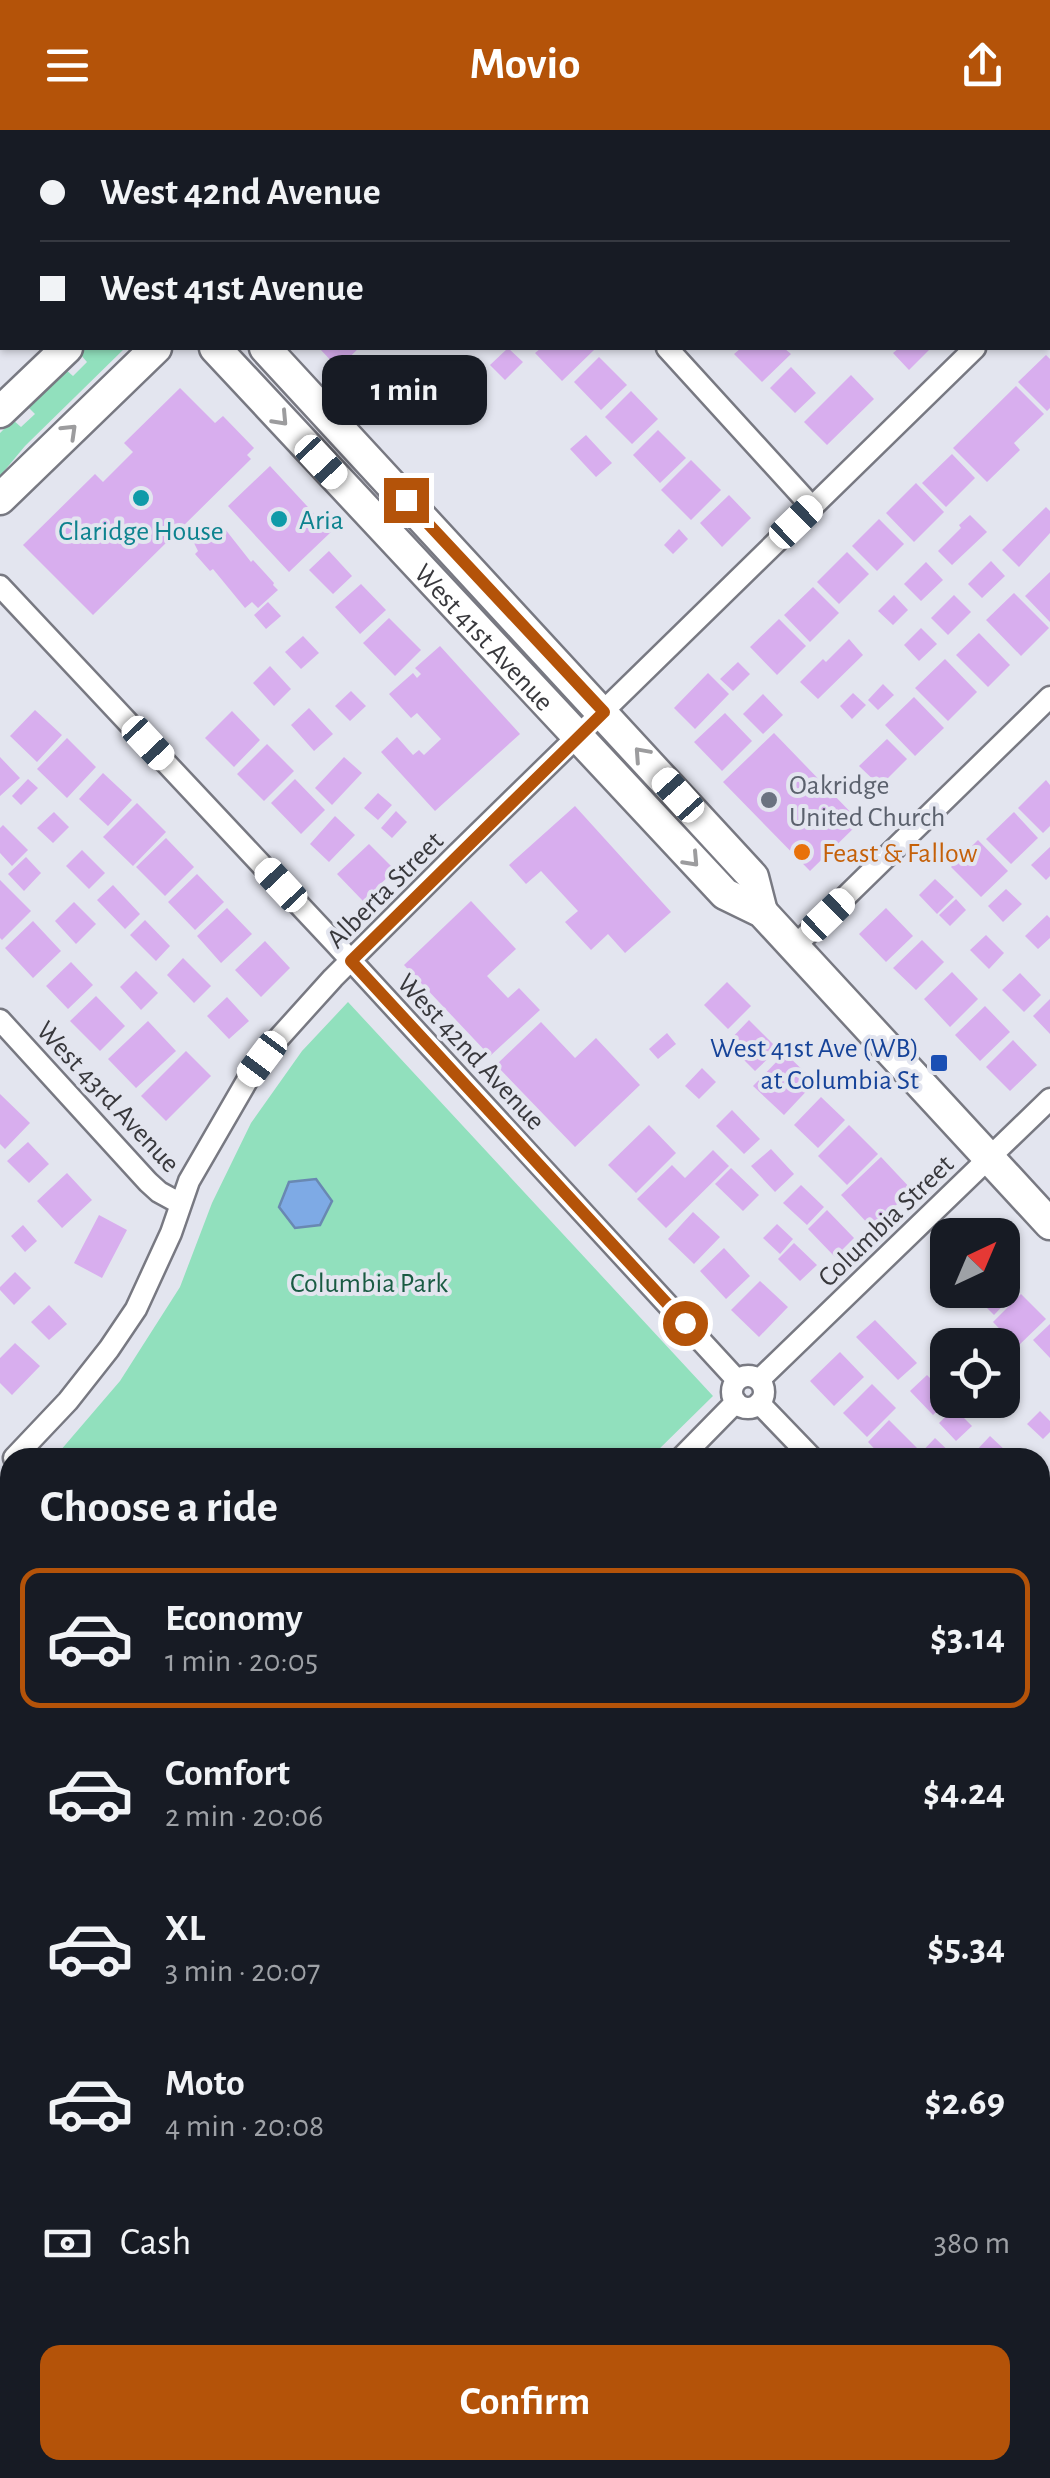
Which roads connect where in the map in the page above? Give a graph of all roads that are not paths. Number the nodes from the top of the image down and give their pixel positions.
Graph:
1 (65, 350) edge
2 (154, 350) edge
3 (217, 350) edge
4 (267, 350) edge
5 (669, 350) edge
6 (973, 350) edge
7 (0, 412) edge
8 (0, 499) edge
9 (812, 507) junction
10 (0, 586) edge
11 (1050, 697) edge
12 (604, 712) junction
13 (577, 738) junction
14 (762, 912) junction
15 (793, 948) junction
16 (351, 961) junction
17 (0, 1020) edge
18 (1050, 1099) edge
19 (988, 1158) junction
20 (181, 1204) junction
21 (1050, 1224) edge
22 (748, 1380) junction
23 (736, 1402) junction
24 (759, 1403) junction
25 (22, 1448) edge
26 (691, 1448) edge
27 (802, 1448) edge

1 - 7 main road
8 -> 2 main road
3 -> 13 main road, West 41st Avenue
4 - 12 main road, West 41st Avenue
5 - 9 street
6 - 9 street, Alberta Street
9 - 12 street, Alberta Street
10 - 16 street, West 42nd Avenue
11 - 15 street
12 - 13 street, Alberta Street
14 -> 12 main road, West 41st Avenue
13 -> 14 main road, West 41st Avenue
13 - 16 street, Alberta Street
14 - 15 main road, West 41st Avenue
15 - 19 main road, West 41st Avenue
16 - 20 street, Alberta Street
16 - 22 street, West 42nd Avenue
17 - 20 street, West 43rd Avenue
18 - 19 street, Columbia Street
19 - 21 main road, West 41st Avenue
19 - 22 street, Columbia Street
20 - 25 street, Alberta Street
22 - 23 street
22 - 24 street
23 - 24 street
23 - 26 street
24 - 27 street

